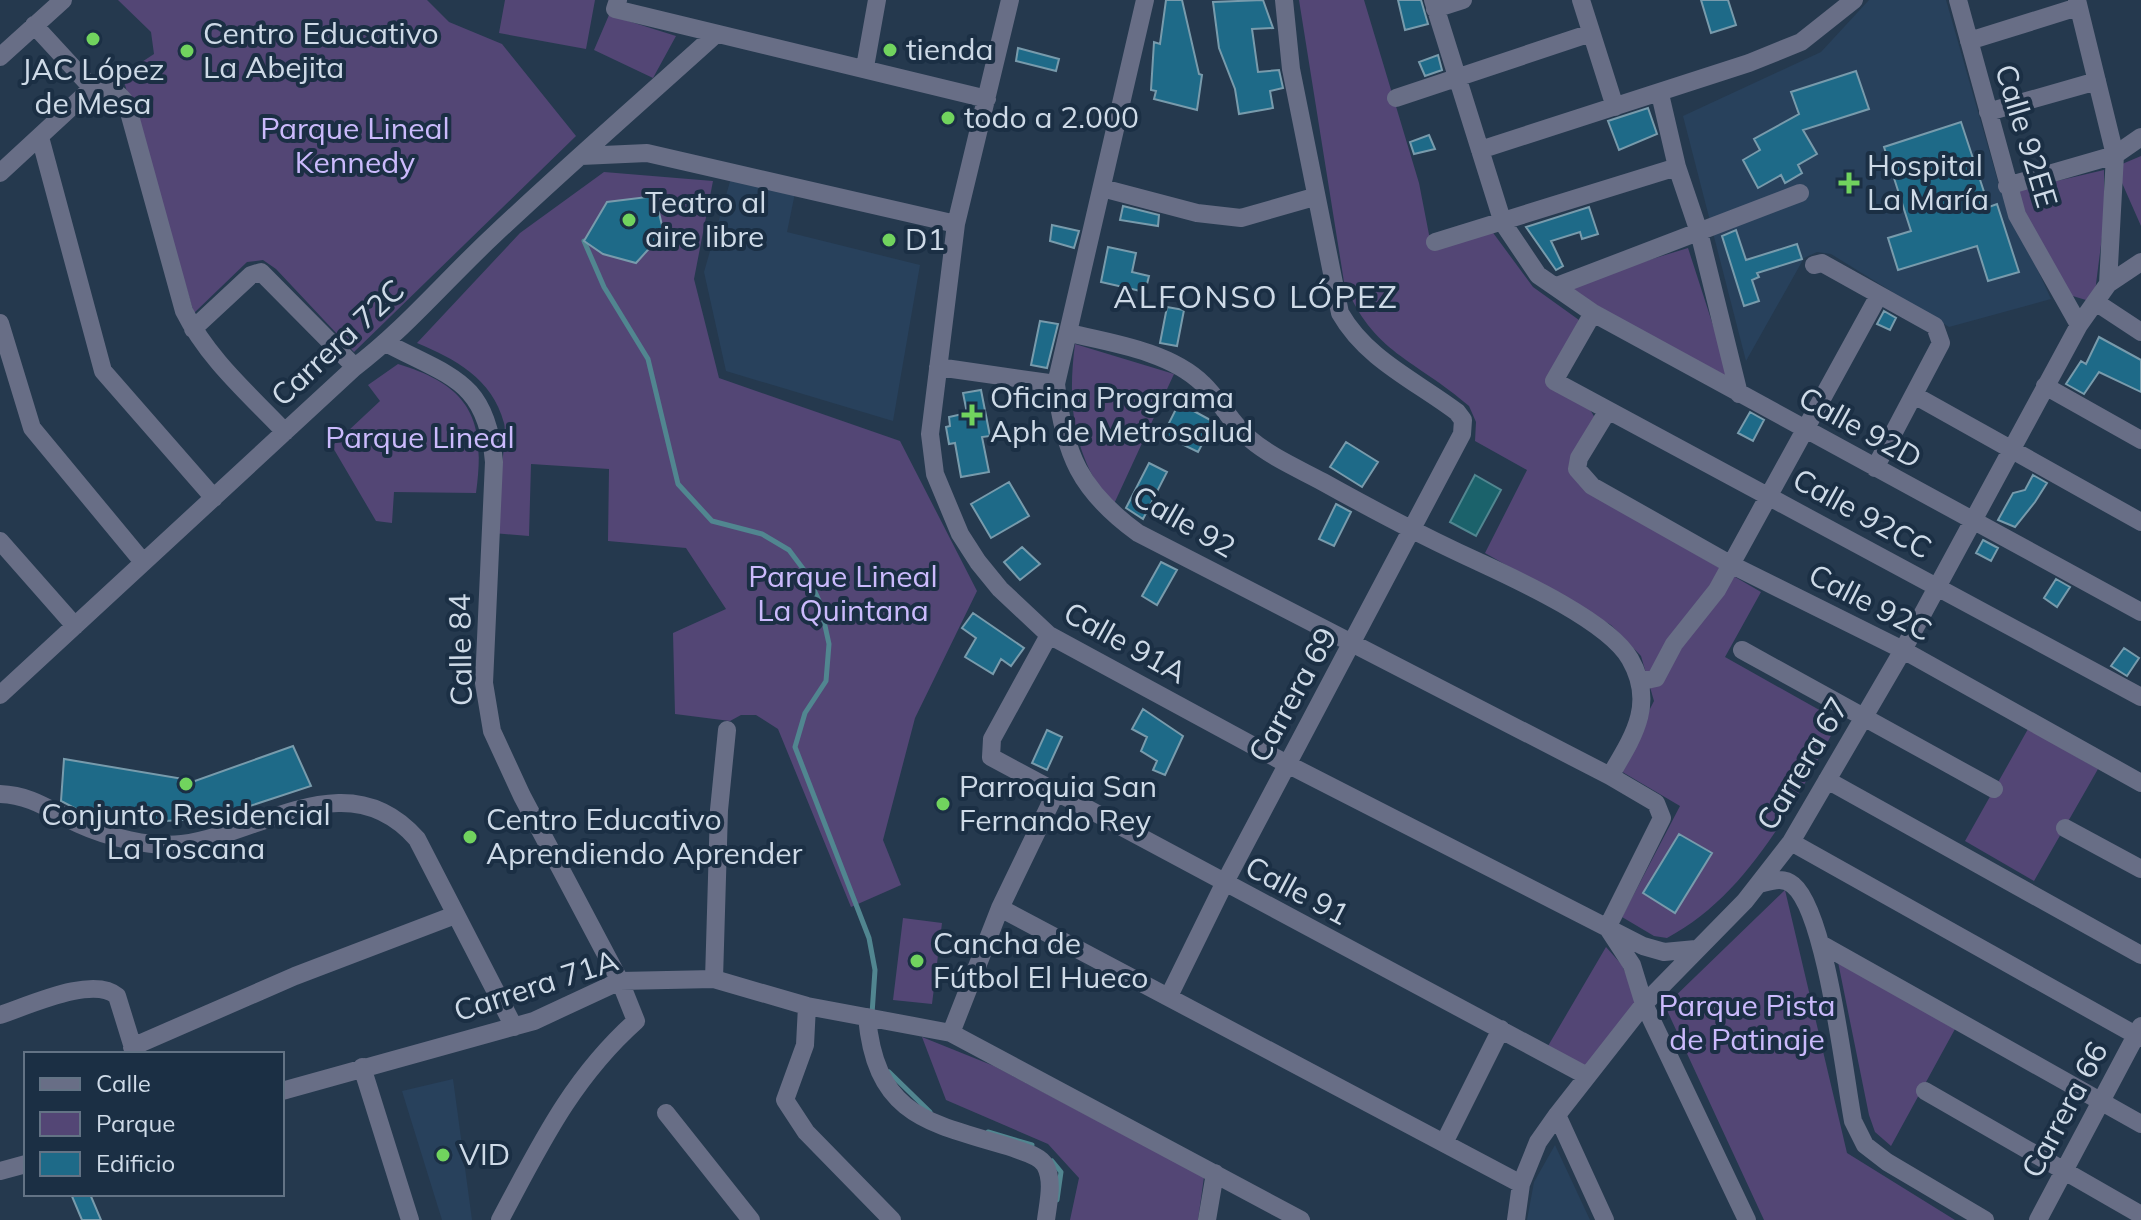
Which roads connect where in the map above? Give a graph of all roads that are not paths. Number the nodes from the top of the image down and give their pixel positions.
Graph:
1 (877, 0) edge
2 (1010, 0) edge
3 (1145, 0) edge
4 (1284, 0) edge
5 (1463, 0) edge
6 (1581, 0) edge
7 (1854, 0) edge
8 (1958, 0) edge
9 (57, 2) edge
10 (2077, 4) edge
11 (616, 5) edge
12 (1434, 5) edge
13 (34, 25) junction
14 (1591, 33) junction
15 (716, 34) junction
16 (1969, 41) junction
17 (0, 57) edge
18 (865, 67) junction
19 (1456, 78) junction
20 (2097, 81) junction
21 (92, 88) junction
22 (1660, 94) junction
23 (1396, 98) dead end
24 (987, 99) junction
25 (1615, 107) junction
26 (1988, 112) junction
27 (40, 137) junction
28 (2141, 137) edge
29 (1480, 150) junction
30 (2115, 155) junction
31 (581, 156) junction
32 (1677, 167) junction
33 (0, 173) edge
34 (2007, 186) junction
35 (1102, 188) junction
36 (1800, 193) dead end
37 (1314, 197) junction
38 (1503, 223) junction
39 (956, 224) junction
40 (1699, 232) junction
41 (1435, 242) dead end
42 (2141, 262) edge
43 (1814, 265) dead end
44 (2108, 284) junction
45 (1557, 286) junction
46 (1879, 295) junction
47 (2097, 303) junction
48 (1593, 313) junction
49 (0, 323) edge
50 (2079, 325) junction
51 (193, 329) junction
52 (2141, 332) edge
53 (1069, 333) junction
54 (386, 343) junction
55 (355, 367) junction
56 (938, 367) junction
57 (1056, 384) junction
58 (2045, 386) junction
59 (1739, 394) junction
60 (1914, 395) junction
61 (1607, 412) junction
62 (1806, 430) junction
63 (285, 432) junction
64 (2141, 440) edge
65 (2011, 449) junction
66 (1875, 468) junction
67 (1770, 496) junction
68 (214, 498) junction
69 (1971, 520) junction
70 (2141, 522) edge
71 (1413, 532) junction
72 (0, 541) edge
73 (143, 562) junction
74 (1730, 564) junction
75 (1936, 586) junction
76 (2141, 612) edge
77 (75, 626) junction
78 (1049, 635) junction
79 (1352, 645) junction
80 (1742, 650) dead end
81 (1903, 650) junction
82 (1642, 681) dead end
83 (3, 687) edge
84 (2141, 697) edge
85 (1865, 718) junction
86 (727, 730) dead end
87 (1287, 764) junction
88 (1610, 776) junction
89 (1827, 780) junction
90 (2141, 783) edge
91 (1994, 789) dead end
92 (0, 794) edge
93 (1055, 794) junction
94 (2065, 828) dead end
95 (1791, 842) junction
96 (2141, 869) edge
97 (1224, 884) junction
98 (1759, 884) junction
99 (1000, 908) junction
100 (455, 915) junction
101 (1607, 928) junction
102 (1821, 944) junction
103 (1696, 949) junction
104 (2141, 955) edge
105 (714, 979) junction
106 (620, 981) junction
107 (1169, 996) junction
108 (1644, 1004) junction
109 (807, 1006) junction
110 (0, 1015) edge
111 (867, 1017) junction
112 (514, 1027) junction
113 (1501, 1029) junction
114 (951, 1033) junction
115 (2139, 1033) edge
116 (134, 1050) edge
117 (362, 1067) junction
118 (1587, 1076) junction
119 (284, 1090) edge
120 (1925, 1091) dead end
121 (2101, 1102) junction
122 (666, 1113) dead end
123 (1557, 1115) junction
124 (2141, 1124) edge
125 (1444, 1143) junction
126 (24, 1165) edge
127 (0, 1171) edge
128 (2064, 1171) junction
129 (1215, 1173) junction
130 (1521, 1184) junction
131 (2141, 1215) edge
132 (408, 1220) edge
133 (500, 1220) edge
134 (751, 1220) edge
135 (892, 1220) edge
136 (1046, 1220) edge
137 (1207, 1220) edge
138 (1301, 1220) edge
139 (1516, 1220) edge
140 (1605, 1220) edge
141 (1747, 1220) edge
142 (1985, 1220) edge
143 (2038, 1220) edge

1 - 18 street
2 - 24 street, Calle 91A
3 - 35 street, Calle 92
4 - 37 street
5 - 12 street
6 - 14 street
7 - 22 street
8 - 16 street, Calle 92EE
9 - 13 street
10 - 16 street
10 - 20 street
11 - 15 street
12 - 19 street, Calle 92D
13 - 17 street
13 - 21 street
14 - 19 street
14 - 25 street
15 - 18 street
15 - 31 street, Carrera 72C
16 - 26 street, Calle 92EE
18 - 24 street
19 - 23 street
19 - 29 street, Calle 92D
20 - 26 street
20 - 30 street
21 - 27 street
21 - 51 street
22 - 25 street
22 - 32 street
24 - 39 street, Calle 91A
25 - 29 street
26 - 34 street, Calle 92EE
27 - 33 street
27 - 68 street
28 - 30 street
29 - 38 street, Calle 92D
30 - 34 street
30 - 44 street
31 - 39 street
31 - 54 street, Carrera 72C
32 - 38 street
32 - 40 street
34 - 50 street, Calle 92EE
35 - 37 street
35 - 53 street, Calle 92
36 - 40 street
37 - 71 street, Carrera 69
38 - 41 street
38 - 45 street, Calle 92D
39 - 56 street, Calle 91A
40 - 45 street
40 - 59 street
42 - 44 street
43 - 46 street
44 - 47 street, Carrera 67
45 - 48 street, Calle 92D
46 - 60 street
46 - 62 street
47 - 50 street, Carrera 67
47 - 52 street
48 - 59 street, Calle 92D
48 - 61 street, Calle 92CC
49 - 73 street
50 - 58 street, Carrera 67
51 - 55 street
51 - 63 street
53 - 57 street, Calle 92
53 - 71 street
54 - 55 street, Carrera 72C
54 - 106 street, Calle 84
55 - 63 street, Carrera 72C
56 - 57 street
56 - 78 street, Calle 91A
57 - 79 street, Calle 92
58 - 64 street
58 - 65 street, Carrera 67
59 - 62 street, Calle 92D
60 - 65 street
60 - 66 street
61 - 67 street, Calle 92CC
61 - 74 street, Calle 92C
62 - 66 street, Calle 92D
62 - 67 street
63 - 68 street, Carrera 72C
65 - 69 street, Carrera 67
65 - 70 street
66 - 69 street, Calle 92D
67 - 74 street
67 - 75 street, Calle 92CC
68 - 73 street, Carrera 72C
69 - 75 street, Carrera 67
69 - 76 street, Calle 92D
71 - 79 street, Carrera 69
71 - 88 street
72 - 77 street
73 - 77 street, Carrera 72C
74 - 81 street, Calle 92C
74 - 82 street
75 - 81 street, Carrera 67
75 - 84 street, Calle 92CC
77 - 83 street, Carrera 72C
78 - 87 street, Calle 91A
78 - 93 street, Calle 91
79 - 87 street, Carrera 69
79 - 88 street, Calle 92
80 - 85 street
81 - 85 street, Carrera 67
81 - 90 street, Calle 92C
85 - 89 street, Carrera 67
85 - 91 street
86 - 105 street
87 - 97 street, Carrera 69
87 - 101 street, Calle 91A
88 - 101 street, Calle 92
89 - 95 street, Carrera 67
89 - 104 street
92 - 100 street
93 - 97 street, Calle 91
93 - 99 street
94 - 96 street
95 - 98 street, Carrera 67
95 - 115 street
97 - 107 street, Carrera 69
97 - 113 street, Calle 91
98 - 102 street
98 - 103 street, Carrera 67
99 - 107 street
99 - 114 street
100 - 112 street
100 - 116 street
101 - 103 street, Calle 91A
101 - 108 street, Calle 91A
102 - 121 street
102 - 142 street
103 - 108 street, Carrera 67
105 - 106 street, Carrera 71A
105 - 109 street, Carrera 71A
106 - 112 street, Carrera 71A
106 - 133 street, Calle 84
107 - 125 street
108 - 118 street, Carrera 67
108 - 141 street, Calle 91A
109 - 111 street, Carrera 71A
109 - 135 street
110 - 116 street
111 - 114 street, Carrera 71A
111 - 136 street
112 - 117 street, Carrera 71A
113 - 118 street, Calle 91
113 - 125 street
114 - 129 street, Carrera 71A
115 - 121 street, Carrera 66
117 - 119 street, Carrera 71A
117 - 132 street
118 - 123 street, Carrera 67
120 - 128 street
121 - 124 street
121 - 128 street, Carrera 66
122 - 134 street
123 - 130 street, Carrera 67
123 - 140 street
125 - 130 street
126 - 127 street
128 - 131 street
128 - 143 street, Carrera 66
129 - 137 street
129 - 138 street, Carrera 71A
130 - 139 street, Carrera 67

